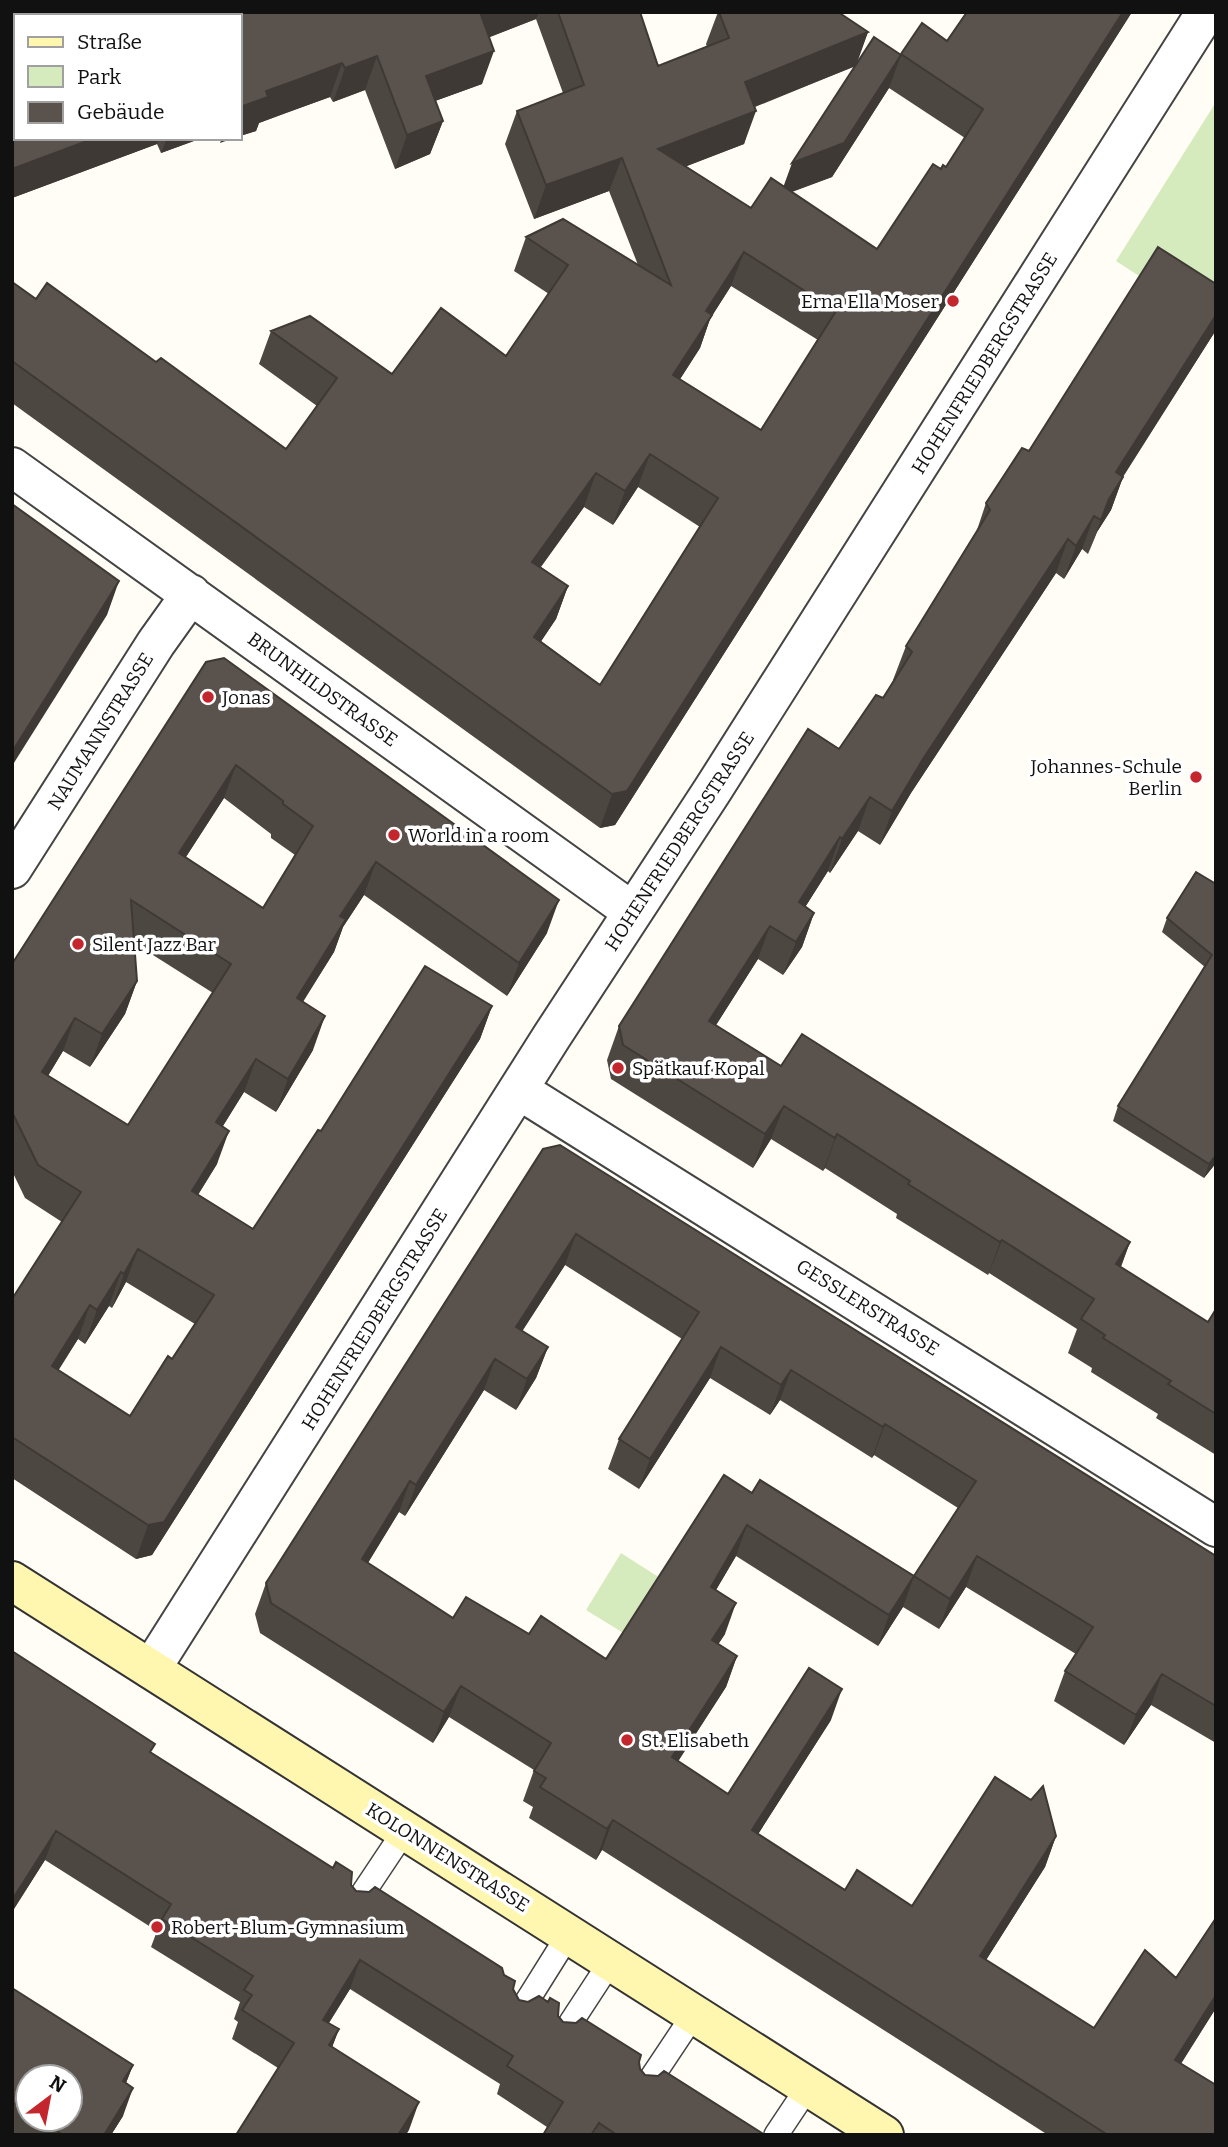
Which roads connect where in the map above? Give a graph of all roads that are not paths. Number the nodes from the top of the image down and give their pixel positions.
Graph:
1 (1206, 12) edge
2 (12, 467) edge
3 (191, 594) junction
4 (12, 869) edge
5 (633, 912) junction
6 (519, 1090) junction
7 (1216, 1527) edge
8 (12, 1581) edge
9 (151, 1669) junction
10 (405, 1830) junction
11 (353, 1908) edge
12 (569, 1934) junction
13 (611, 1961) junction
14 (694, 2014) junction
15 (517, 2017) edge
16 (560, 2039) edge
17 (808, 2087) junction
18 (642, 2092) edge
19 (776, 2135) edge
20 (884, 2135) edge

1 - 5 street, HOHENFRIEDBERGSTRASSE
2 - 3 street, BRUNHILDSTRASSE
3 - 4 street, NAUMANNSTRASSE
3 - 5 street, BRUNHILDSTRASSE
5 - 6 street, HOHENFRIEDBERGSTRASSE
6 - 7 street, GESSLERSTRASSE
6 - 9 street, HOHENFRIEDBERGSTRASSE
8 - 9 main road, KOLONNENSTRASSE
9 - 10 main road, KOLONNENSTRASSE
10 - 11 lane
10 - 12 main road, KOLONNENSTRASSE
12 - 13 main road, KOLONNENSTRASSE
12 - 15 lane
13 - 14 main road, KOLONNENSTRASSE
13 - 16 lane
14 - 17 main road, KOLONNENSTRASSE
14 - 18 lane
17 - 19 lane
17 - 20 main road, KOLONNENSTRASSE

